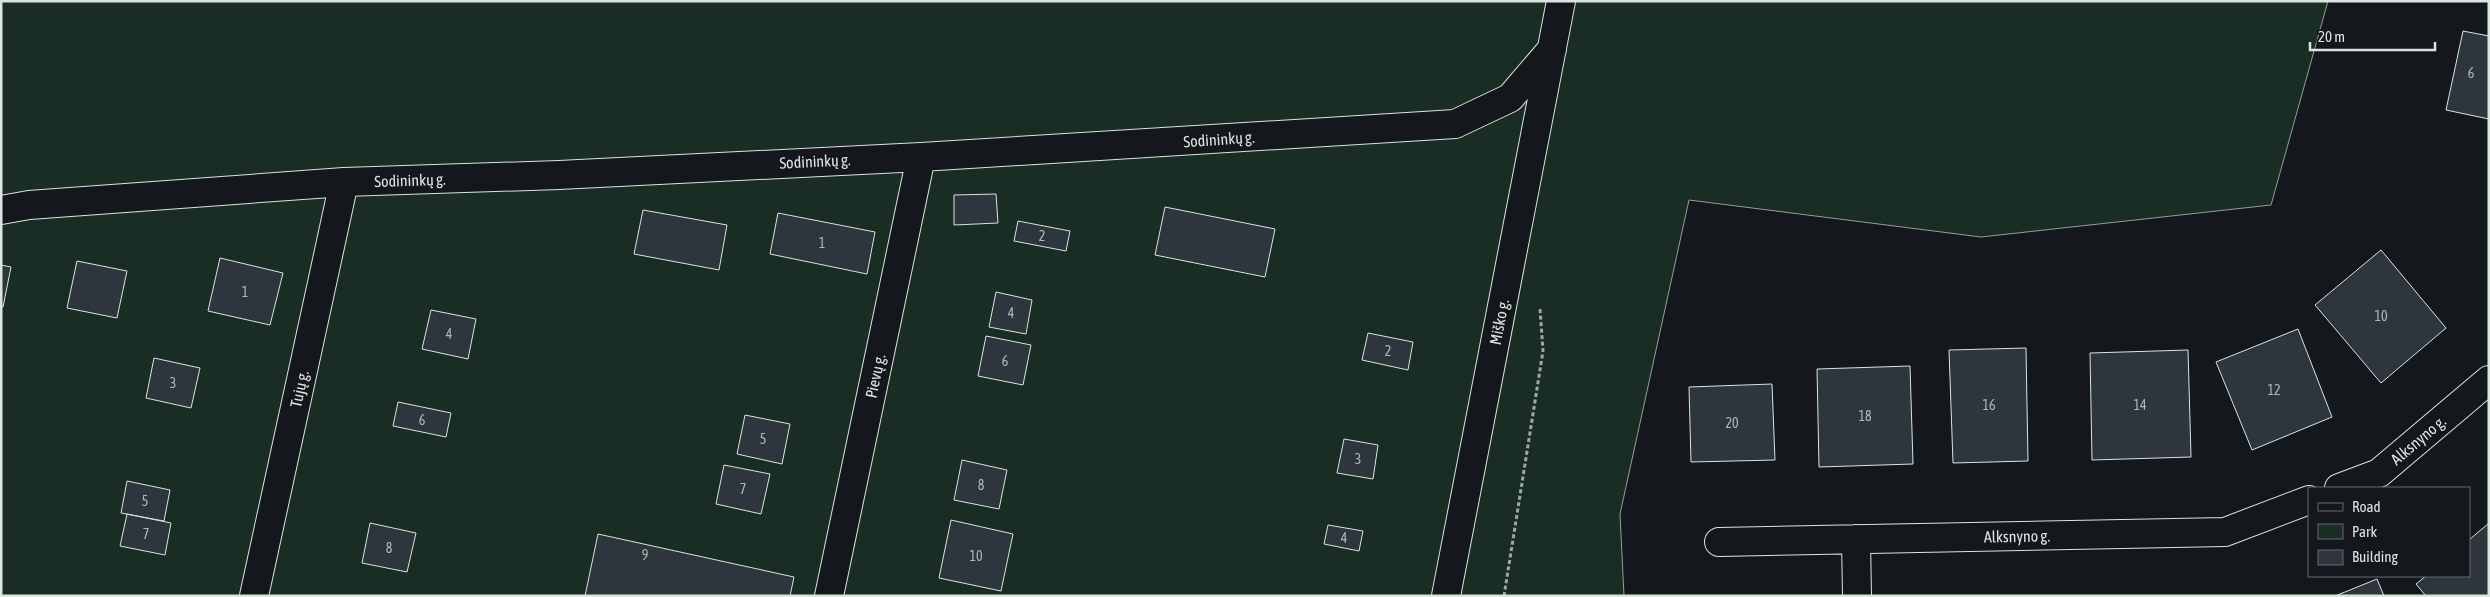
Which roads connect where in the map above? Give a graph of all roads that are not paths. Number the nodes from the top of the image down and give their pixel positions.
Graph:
1 (1561, 1) edge
2 (1552, 48) junction
3 (921, 157) junction
4 (344, 182) junction
5 (1, 210) edge
6 (2489, 380) edge
7 (2342, 487) edge
8 (2308, 500) edge
9 (1856, 539) junction
10 (1719, 542) dead end
11 (254, 596) edge
12 (829, 596) edge
13 (1446, 596) edge
14 (1857, 596) edge

1 - 2 street, Sodininkų g.
2 - 3 street, Sodininkų g.
2 - 13 street, Miško g.
3 - 4 street, Sodininkų g.
3 - 12 street, Pievų g.
4 - 5 street, Sodininkų g.
4 - 11 street, Tujų g.
6 - 7 street, Alksnyno g.
8 - 9 street, Alksnyno g.
9 - 10 street, Alksnyno g.
9 - 14 street

